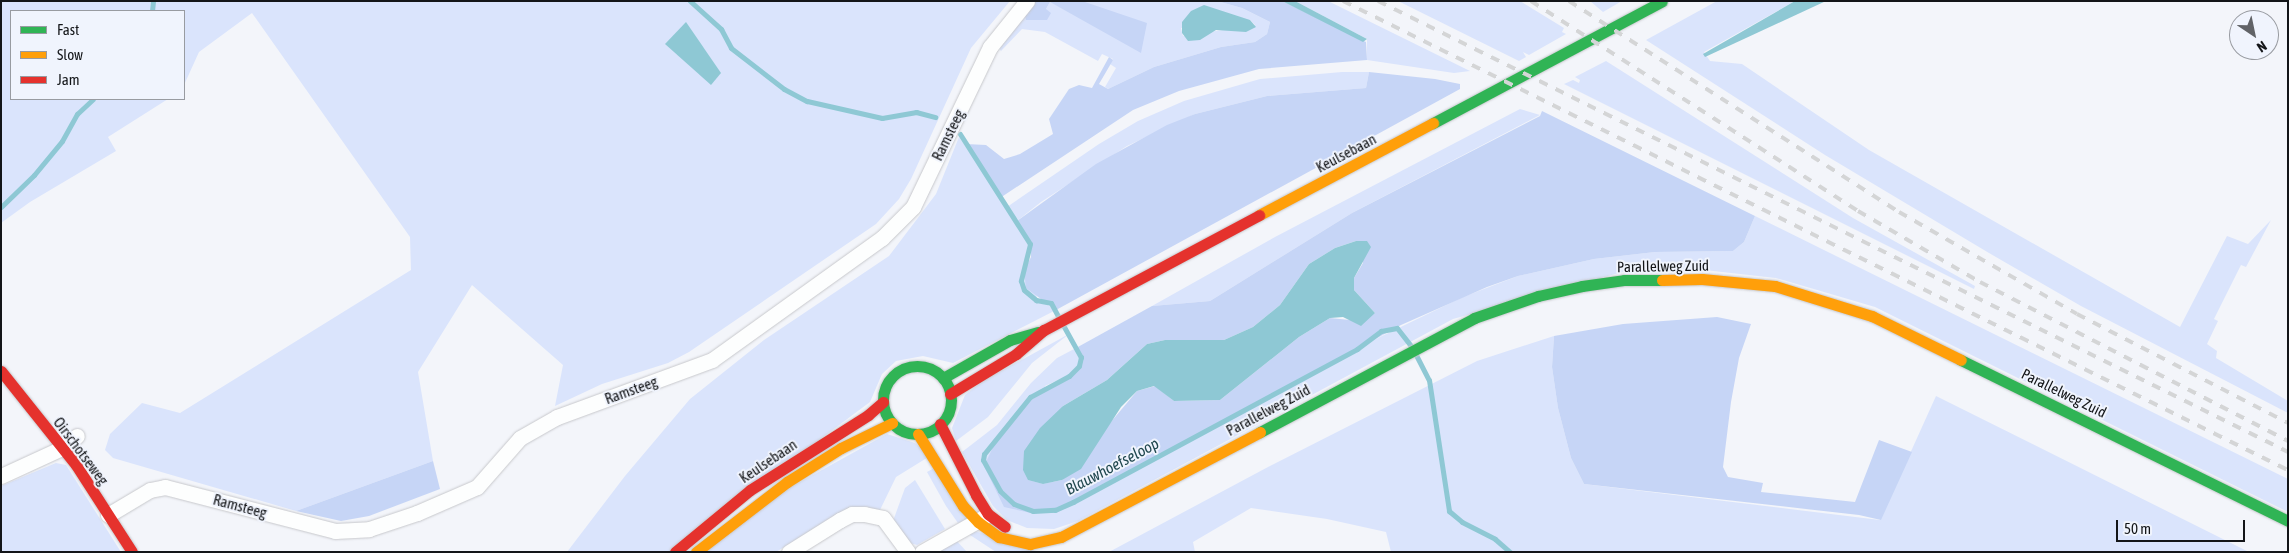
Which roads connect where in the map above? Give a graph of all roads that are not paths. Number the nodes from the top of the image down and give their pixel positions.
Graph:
1 (1027, 1) edge
2 (1662, 1) edge
3 (1048, 328) junction
4 (1, 371) edge
5 (943, 378) junction
6 (950, 394) junction
7 (882, 402) junction
8 (892, 423) junction
9 (940, 424) junction
10 (918, 434) junction
11 (77, 436) dead end
12 (62, 448) junction
13 (1, 476) edge
14 (108, 515) junction
15 (983, 518) junction
16 (2288, 521) edge
17 (132, 552) edge
18 (675, 552) edge
19 (696, 552) edge
20 (789, 552) edge
21 (908, 552) edge
22 (922, 552) edge

1 - 14 street, Ramsteeg
2 - 3 street, Keulsebaan
3 - 5 street, Keulsebaan
3 - 6 street, Keulsebaan
4 - 12 street, Oirschotseweg
5 - 6 street
5 - 7 street
6 - 9 street
7 - 8 street
7 - 18 street, Keulsebaan
8 - 10 street
8 - 19 street, Keulsebaan
9 - 10 street
9 - 15 street, Parallelweg Zuid
10 - 15 street, Parallelweg Zuid
11 - 12 street
12 - 13 street
12 - 14 street, Oirschotseweg
14 - 17 street, Oirschotseweg
15 - 16 street, Parallelweg Zuid
15 - 22 street
20 - 21 street

